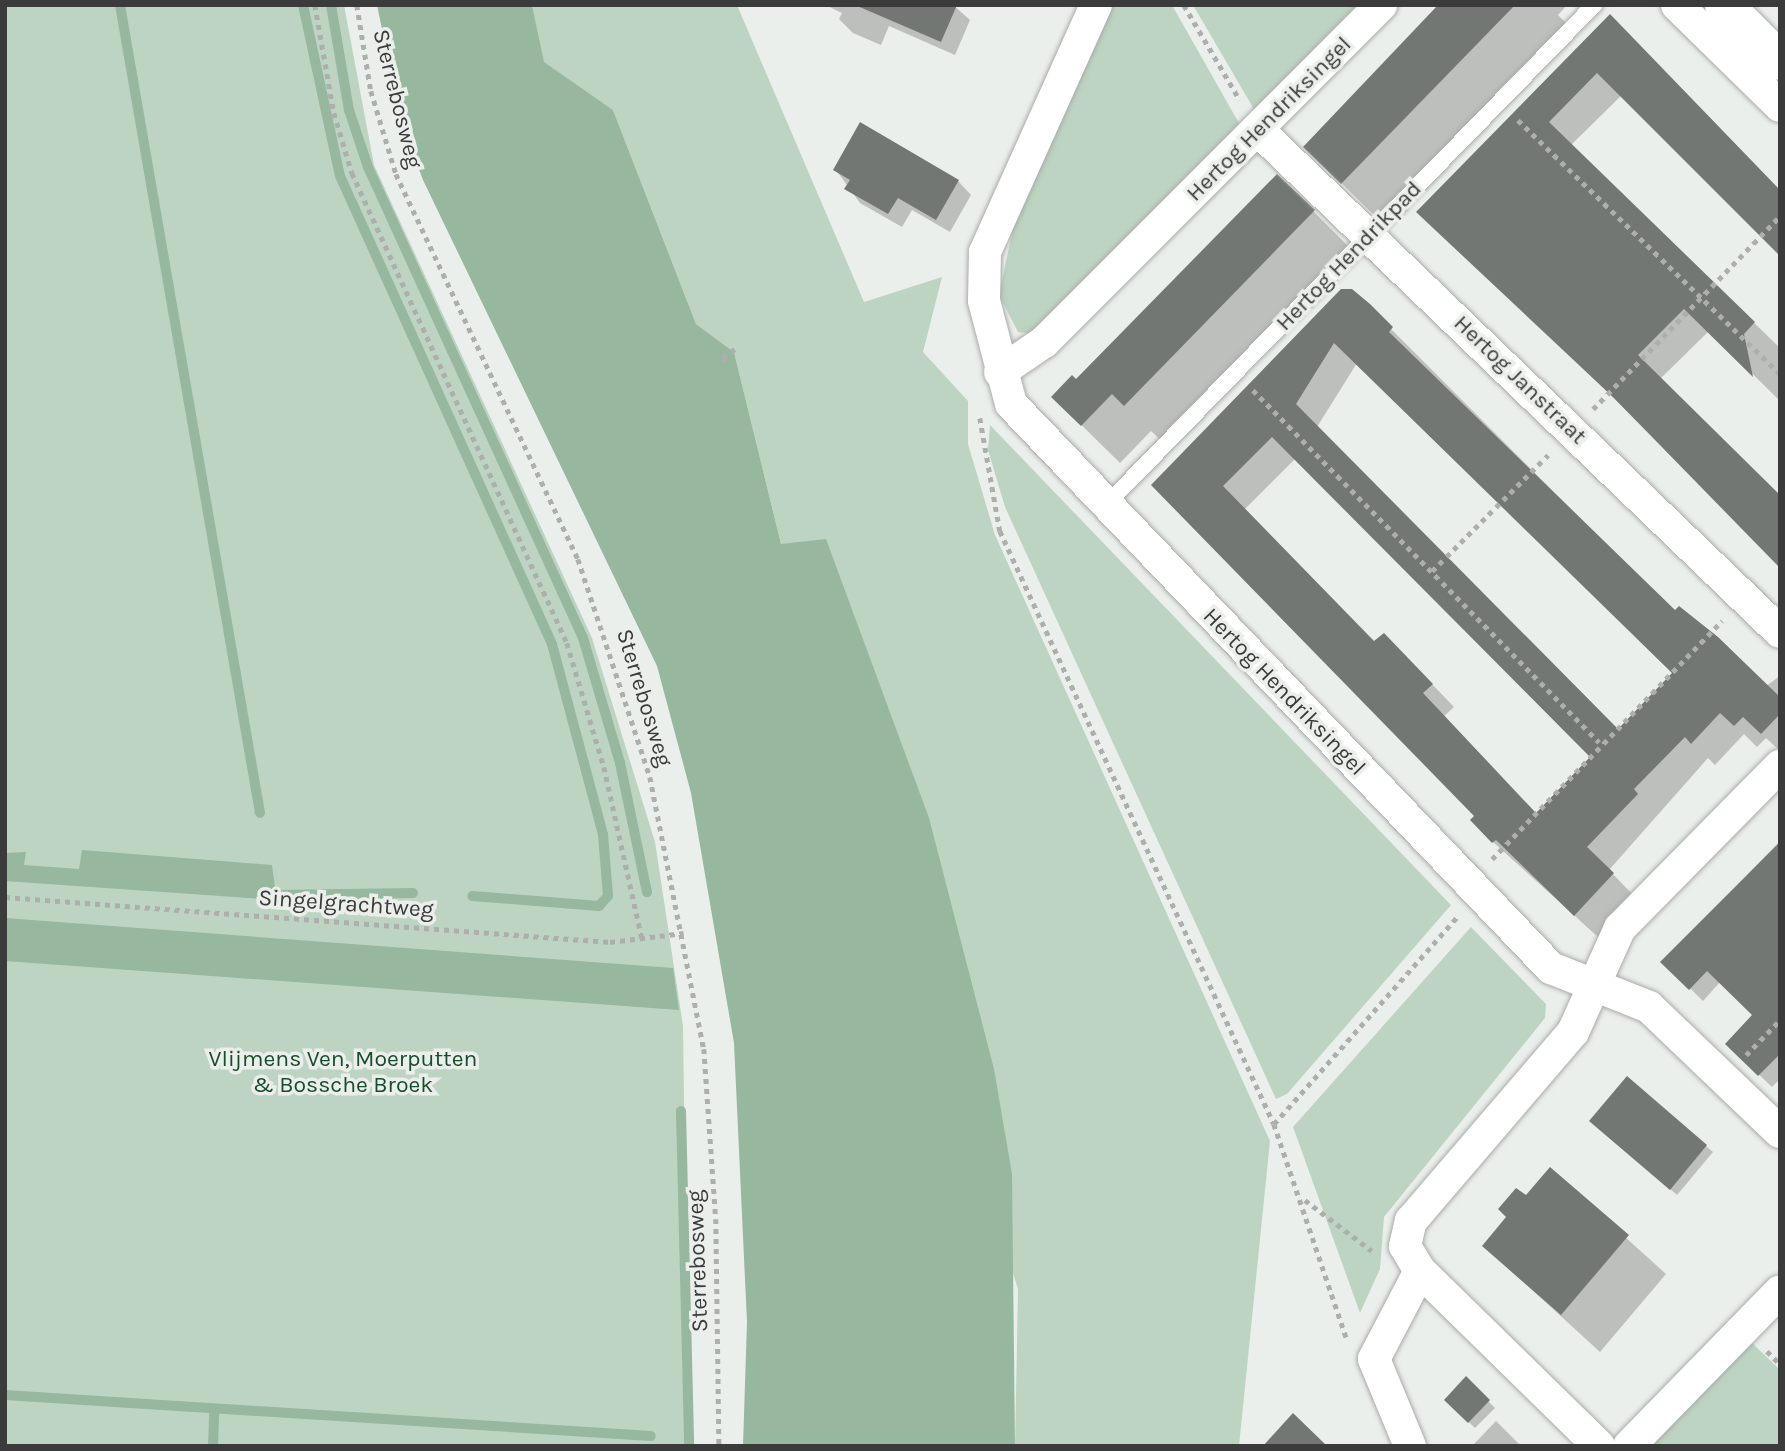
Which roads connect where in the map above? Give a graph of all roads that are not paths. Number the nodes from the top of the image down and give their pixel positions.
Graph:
1 (1096, 5) edge
2 (1381, 5) edge
3 (1594, 5) edge
4 (1678, 5) edge
5 (1724, 5) edge
6 (1780, 61) edge
7 (1780, 106) edge
8 (1258, 130) junction
9 (1370, 234) junction
10 (1000, 372) junction
11 (1104, 506) junction
12 (1780, 632) edge
13 (1780, 766) edge
14 (1594, 985) junction
15 (1780, 1132) edge
16 (1413, 1259) junction
17 (1780, 1292) edge
18 (1410, 1446) edge
19 (1598, 1446) edge
20 (1629, 1446) edge

1 - 10 street, Hertog Hendriksingel
2 - 8 street, Hertog Hendriksingel
3 - 9 lane, Hertog Hendrikpad
4 - 7 street
5 - 6 street
8 - 9 street, Hertog Janstraat
8 - 10 street, Hertog Hendriksingel
9 - 11 lane, Hertog Hendrikpad
9 - 12 street, Hertog Janstraat
10 - 11 street, Hertog Hendriksingel
11 - 14 street, Hertog Hendriksingel
13 - 14 street
14 - 15 street, Hertog Hendriksingel
14 - 16 street
16 - 18 street
16 - 19 street
17 - 20 street

